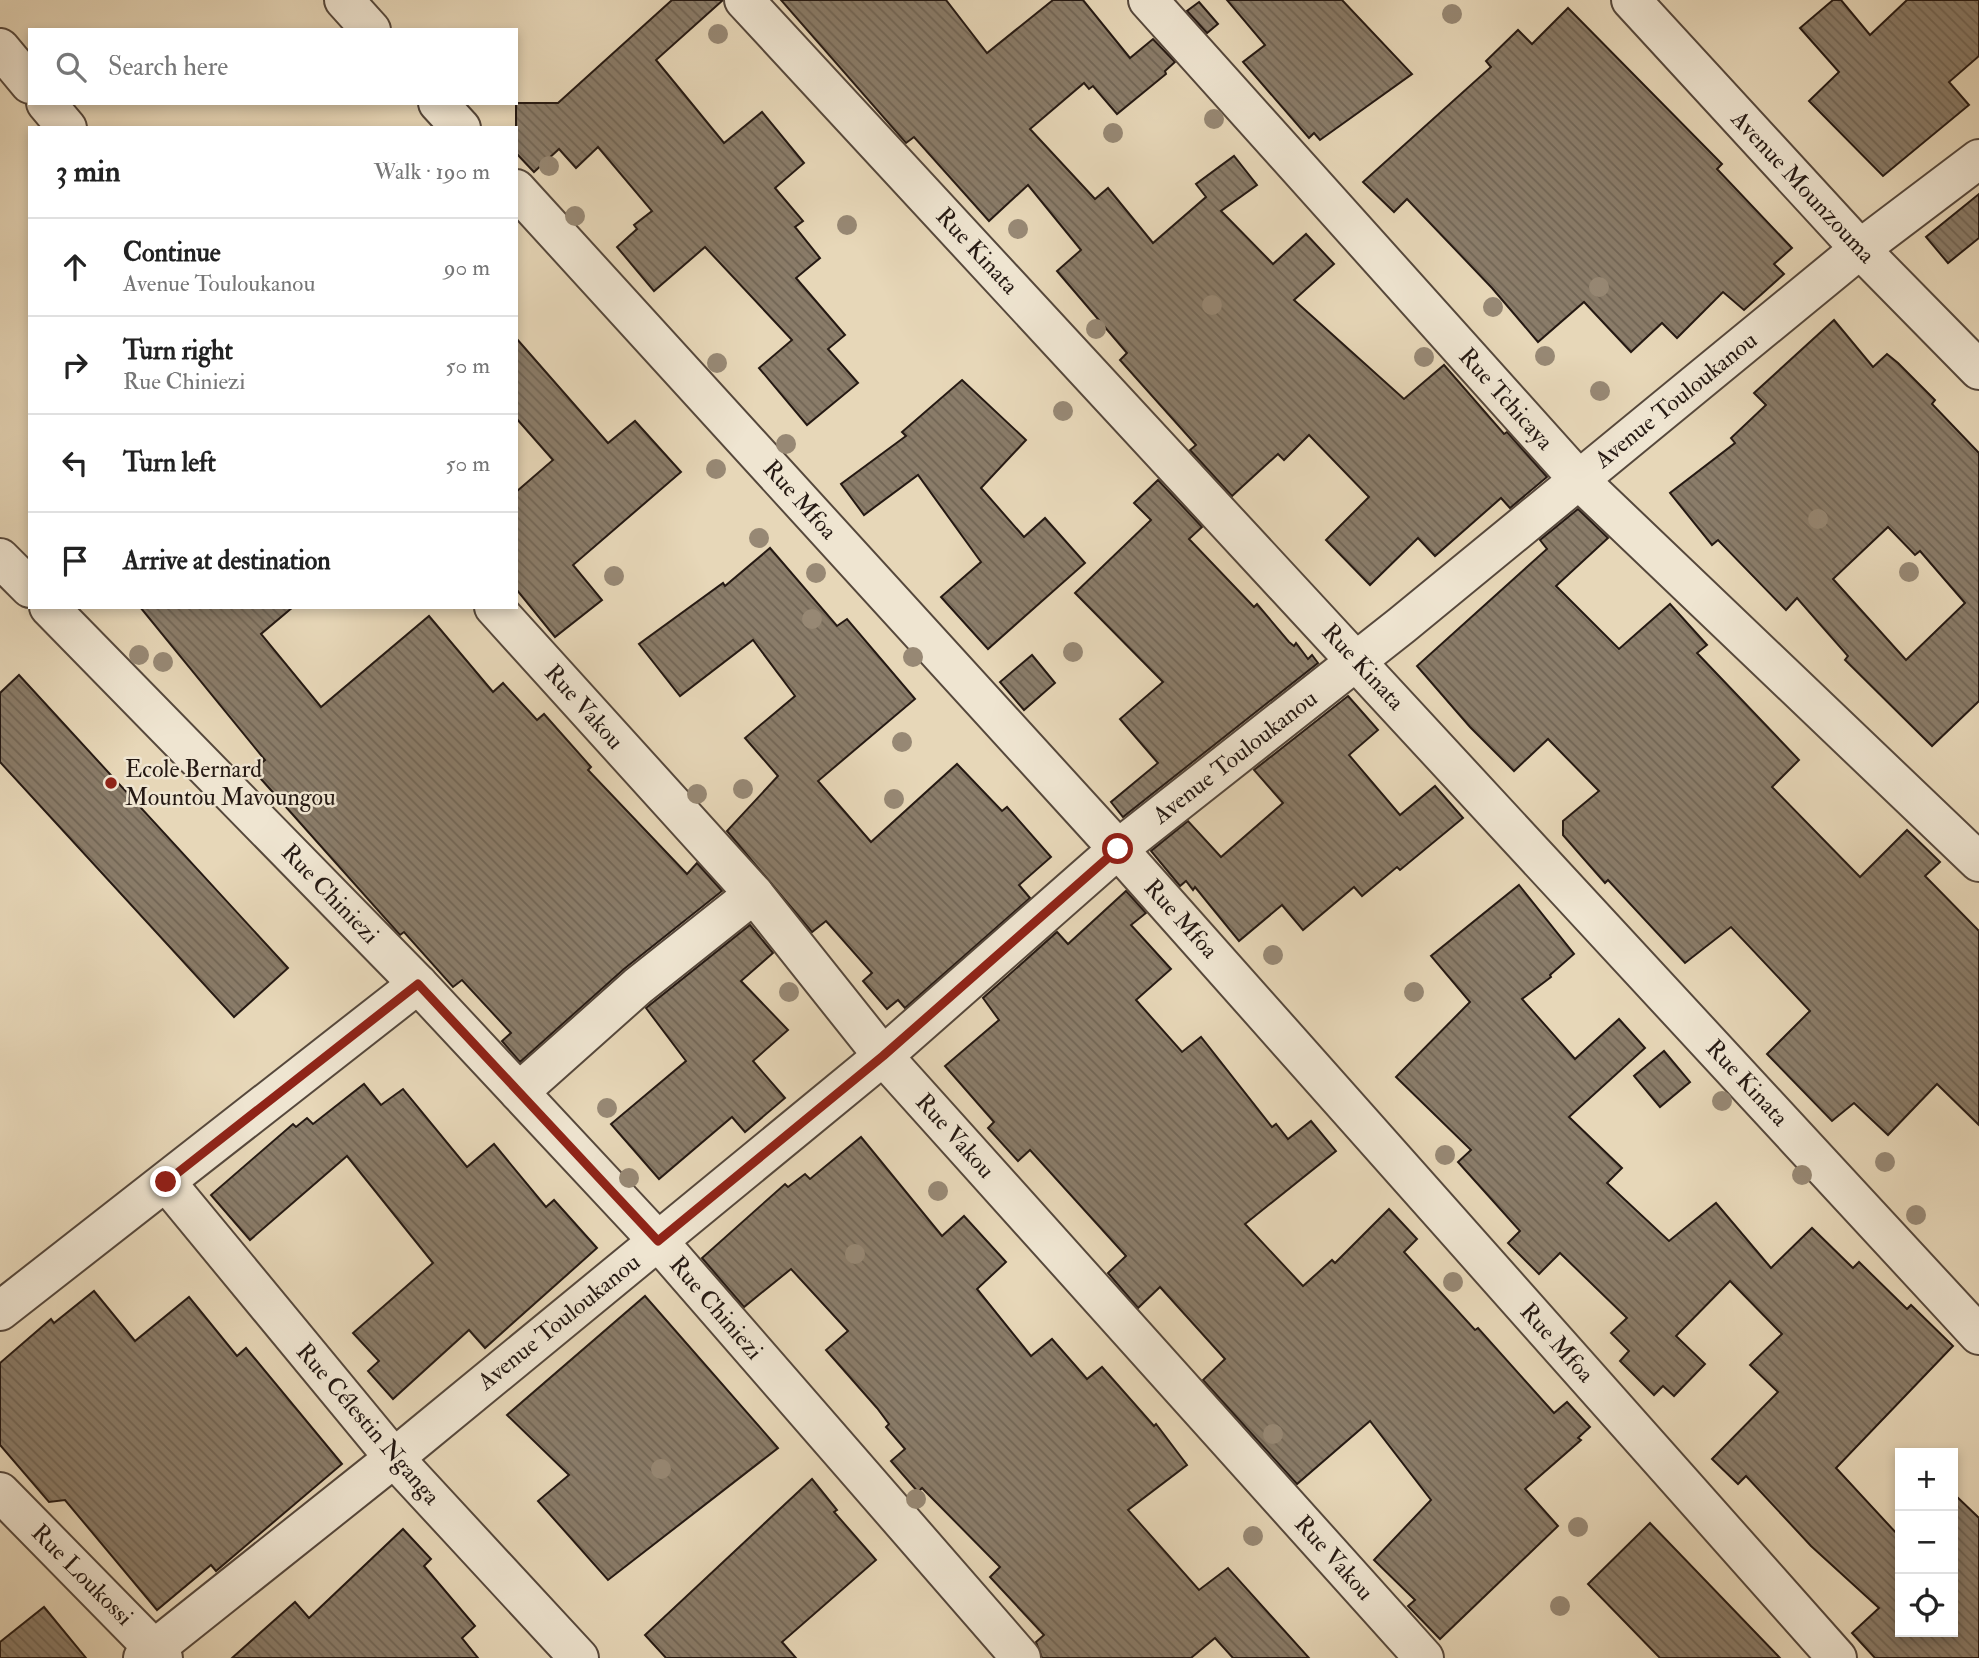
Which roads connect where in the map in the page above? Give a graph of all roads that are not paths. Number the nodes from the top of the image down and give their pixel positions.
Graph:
1 (344, 0) edge
2 (744, 0) edge
3 (1148, 0) edge
4 (1631, 0) edge
5 (369, 28) edge
6 (0, 48) edge
7 (28, 82) edge
8 (48, 105) edge
9 (440, 105) edge
10 (65, 126) edge
11 (459, 126) edge
12 (1979, 159) edge
13 (518, 191) edge
14 (1860, 249) junction
15 (1979, 370) edge
16 (1579, 480) junction
17 (0, 558) edge
18 (28, 586) edge
19 (50, 609) edge
20 (496, 609) edge
21 (1357, 661) junction
22 (1118, 849) junction
23 (1979, 862) edge
24 (754, 894) junction
25 (418, 984) junction
26 (883, 1056) junction
27 (519, 1092) junction
28 (166, 1182) junction
29 (658, 1241) junction
30 (0, 1311) edge
31 (1979, 1335) edge
32 (394, 1458) junction
33 (0, 1492) edge
34 (154, 1655) edge
35 (579, 1658) edge
36 (1021, 1658) edge
37 (1424, 1658) edge
38 (1837, 1658) edge

1 - 5 street
2 - 21 street, Rue Kinata
3 - 16 street, Rue Tchicaya
4 - 14 street, Avenue Mounzouma
6 - 7 street
8 - 10 street
9 - 11 street
12 - 14 street, Avenue Touloukanou
13 - 22 street, Rue Mfoa
14 - 15 street, Avenue Mounzouma
14 - 16 street, Avenue Touloukanou
16 - 21 street, Avenue Touloukanou
16 - 23 street, Rue Tchicaya
17 - 18 street
19 - 25 street, Rue Chiniezi
20 - 24 street, Rue Vakou
21 - 22 street, Avenue Touloukanou
21 - 31 street, Rue Kinata
22 - 26 street, Avenue Touloukanou
22 - 38 street, Rue Mfoa
24 - 26 street, Rue Vakou
24 - 27 street
25 - 27 street, Rue Chiniezi
25 - 28 street
26 - 29 street, Avenue Touloukanou
26 - 37 street, Rue Vakou
27 - 29 street, Rue Chiniezi
28 - 30 street
28 - 32 street, Rue Célestin Nganga
29 - 32 street, Avenue Touloukanou
29 - 36 street, Rue Chiniezi
32 - 34 street, Avenue Touloukanou
32 - 35 street, Rue Célestin Nganga
33 - 34 street, Rue Loukossi

